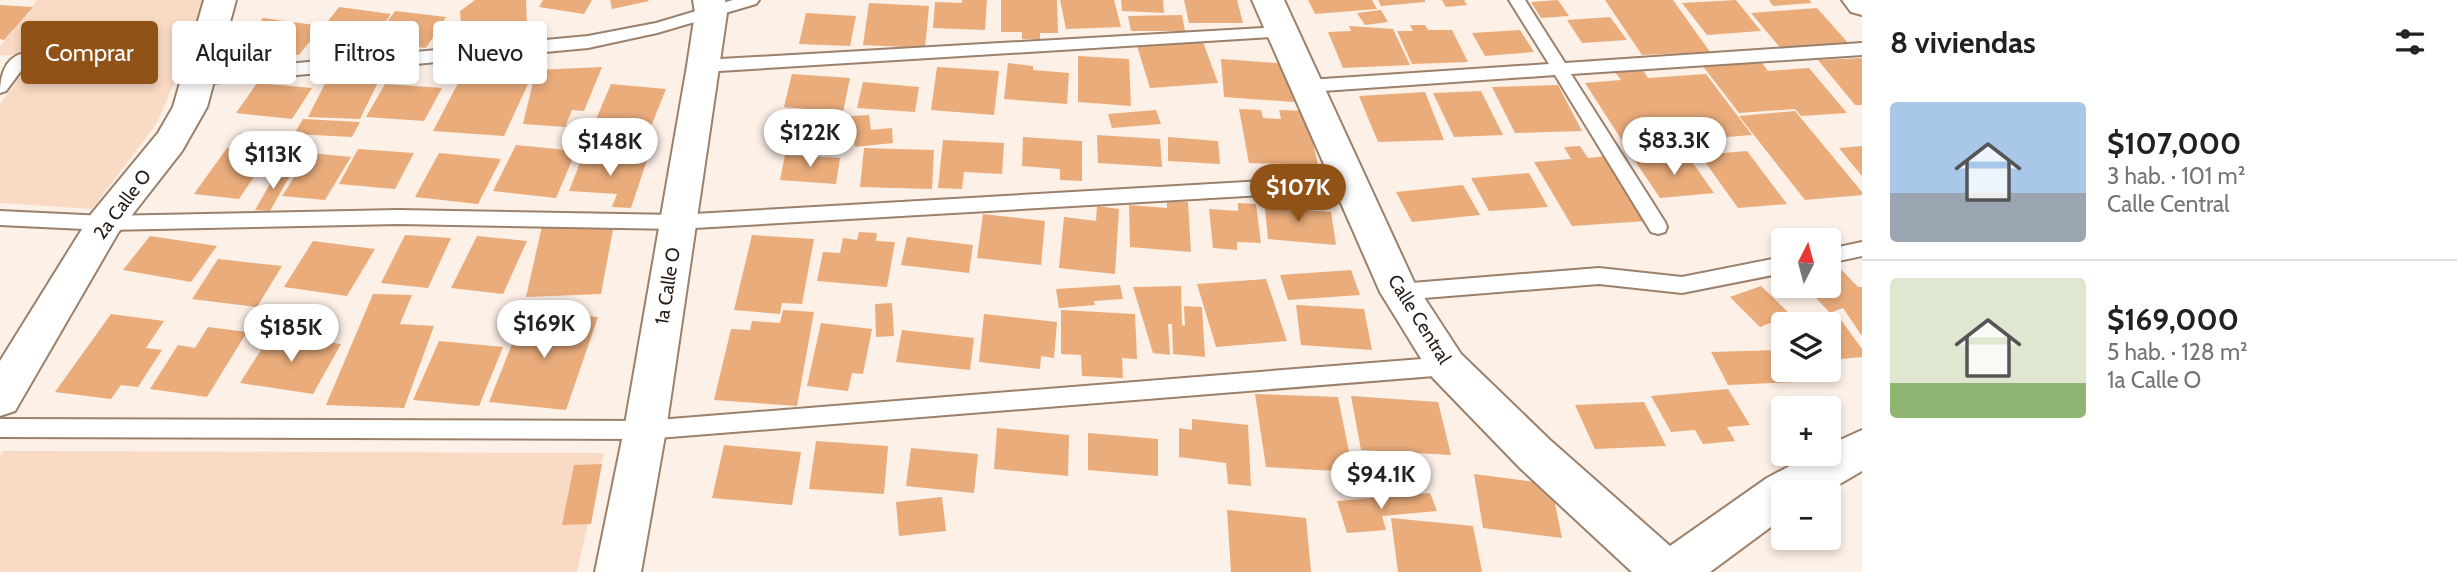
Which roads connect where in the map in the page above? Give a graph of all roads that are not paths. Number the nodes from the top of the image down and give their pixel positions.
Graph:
1 (220, 0) edge
2 (751, 0) edge
3 (1517, 0) edge
4 (1858, 0) edge
5 (1862, 5) edge
6 (710, 6) edge
7 (1275, 16) edge
8 (215, 21) edge
9 (1862, 49) edge
10 (0, 59) edge
11 (703, 66) junction
12 (296, 69) edge
13 (1560, 69) junction
14 (198, 84) edge
15 (1308, 86) junction
16 (0, 87) edge
17 (1348, 183) junction
18 (0, 218) edge
19 (677, 222) junction
20 (105, 223) junction
21 (1658, 227) dead end
22 (1862, 249) edge
23 (1841, 253) edge
24 (1771, 267) edge
25 (1399, 292) junction
26 (1447, 366) junction
27 (0, 398) edge
28 (0, 428) edge
29 (645, 430) junction
30 (1862, 449) edge
31 (1806, 480) edge
32 (1771, 501) edge
33 (618, 572) edge
34 (1665, 572) edge
35 (1672, 572) edge

1 - 8 street, 2a Calle O
2 - 6 lane
3 - 13 lane
4 - 5 street
6 - 11 street, 1a Calle O
6 - 12 lane
7 - 11 lane
7 - 15 street, Calle Central
9 - 13 lane
10 - 16 lane
11 - 19 street, 1a Calle O
13 - 15 lane
13 - 21 lane
14 - 20 street, 2a Calle O
15 - 17 street, Calle Central
17 - 19 lane
17 - 25 street, Calle Central
18 - 20 lane
19 - 20 lane
19 - 29 street, 1a Calle O
20 - 27 street, 2a Calle O
22 - 23 lane
24 - 25 lane
25 - 26 street, Calle Central
26 - 29 lane
26 - 34 street, Calle Central
28 - 29 lane
29 - 33 street, 1a Calle O
30 - 31 street
32 - 35 street

